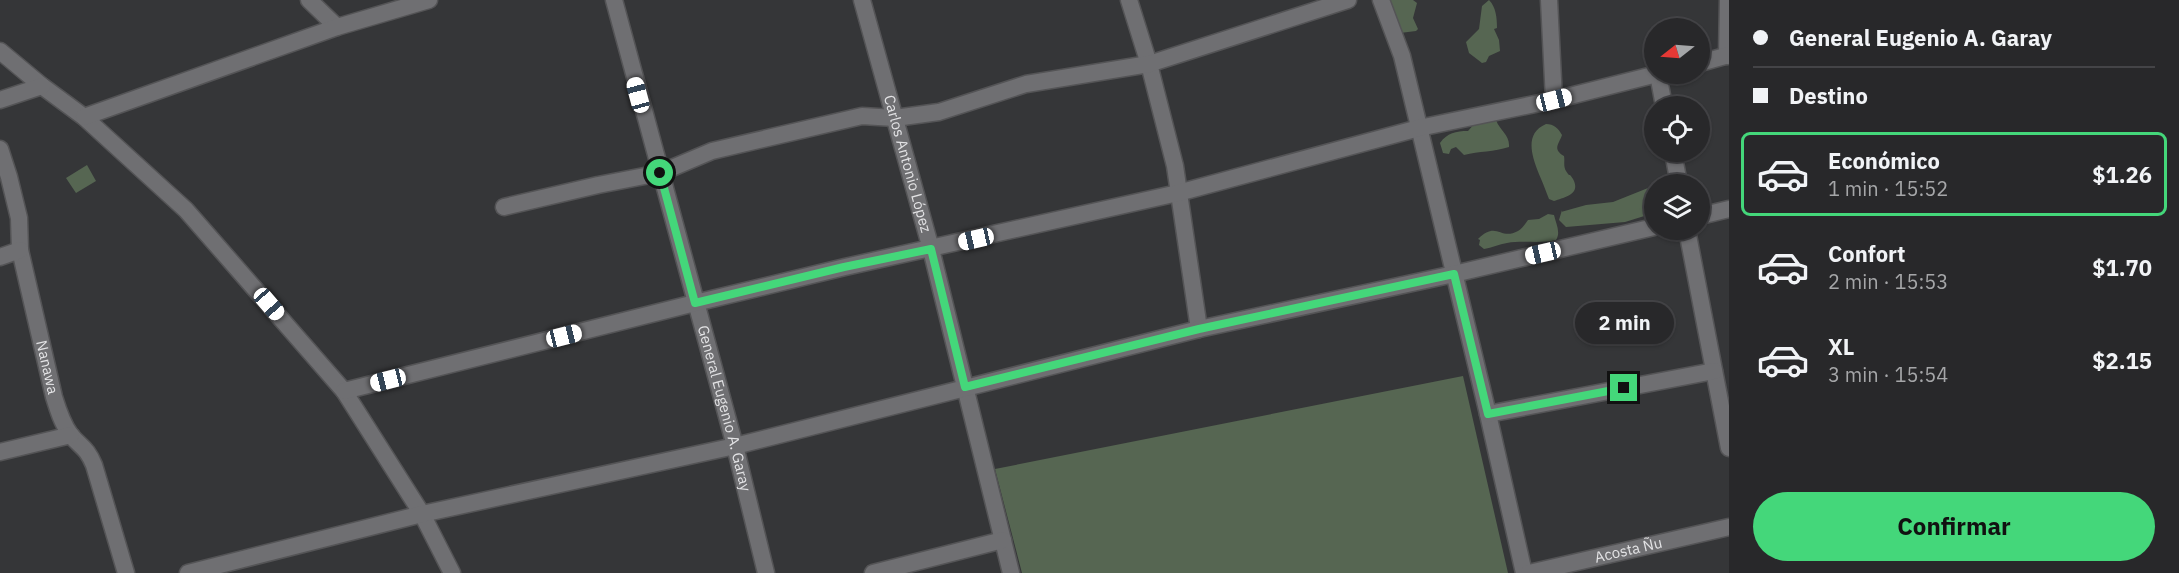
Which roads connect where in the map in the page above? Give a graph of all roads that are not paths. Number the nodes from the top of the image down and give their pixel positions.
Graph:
1 (309, 0) edge
2 (429, 0) edge
3 (614, 0) edge
4 (862, 0) edge
5 (1129, 0) edge
6 (1348, 0) edge
7 (1381, 0) edge
8 (1549, 0) edge
9 (1728, 0) edge
10 (337, 27) junction
11 (0, 51) edge
12 (1728, 55) edge
13 (1710, 60) edge
14 (1149, 64) junction
15 (1644, 78) edge
16 (42, 86) junction
17 (0, 100) edge
18 (1554, 100) junction
19 (84, 117) junction
20 (895, 118) junction
21 (1419, 128) junction
22 (0, 149) edge
23 (660, 173) junction
24 (1178, 193) junction
25 (504, 207) dead end
26 (1729, 209) edge
27 (1710, 214) edge
28 (1644, 229) edge
29 (1689, 240) edge
30 (931, 249) junction
31 (20, 250) junction
32 (0, 257) edge
33 (1454, 274) junction
34 (695, 303) junction
35 (1199, 329) junction
36 (1714, 371) junction
37 (965, 387) junction
38 (344, 391) junction
39 (1488, 414) junction
40 (71, 435) junction
41 (735, 446) junction
42 (1729, 448) edge
43 (0, 452) edge
44 (422, 514) junction
45 (1729, 527) edge
46 (1004, 540) junction
47 (126, 573) edge
48 (188, 573) edge
49 (452, 573) edge
50 (766, 573) edge
51 (873, 573) edge
52 (1011, 573) edge
53 (1524, 573) edge
54 (1529, 573) edge

1 - 10 street
2 - 10 street
3 - 23 street, General Eugenio A. Garay
4 - 20 street, Carlos Antonio López
5 - 14 street
6 - 14 street
7 - 21 street
8 - 18 street
9 - 12 street
10 - 19 street
11 - 16 street
12 - 13 street
14 - 20 street
14 - 24 street
15 - 18 street
16 - 17 street
16 - 19 street
18 - 21 street
19 - 38 street
20 - 23 street
20 - 30 street, Carlos Antonio López
21 - 24 street
21 - 33 street
22 - 31 street, Nanawa
23 - 25 street
23 - 34 street, General Eugenio A. Garay
24 - 30 street
24 - 35 street
26 - 27 street
28 - 33 street
29 - 36 street
30 - 34 street
30 - 37 street, Carlos Antonio López
31 - 32 street
31 - 40 street, Nanawa
33 - 35 street
33 - 39 street
34 - 38 street
34 - 41 street, General Eugenio A. Garay
35 - 37 street
36 - 39 street
36 - 42 street
37 - 41 street
37 - 46 street, Carlos Antonio López
38 - 44 street
39 - 53 street
40 - 43 street
40 - 47 street, Nanawa
41 - 44 street
41 - 50 street, General Eugenio A. Garay
44 - 48 street
44 - 49 street
45 - 54 street, Acosta Ñu
46 - 51 street
46 - 52 street, Carlos Antonio López

